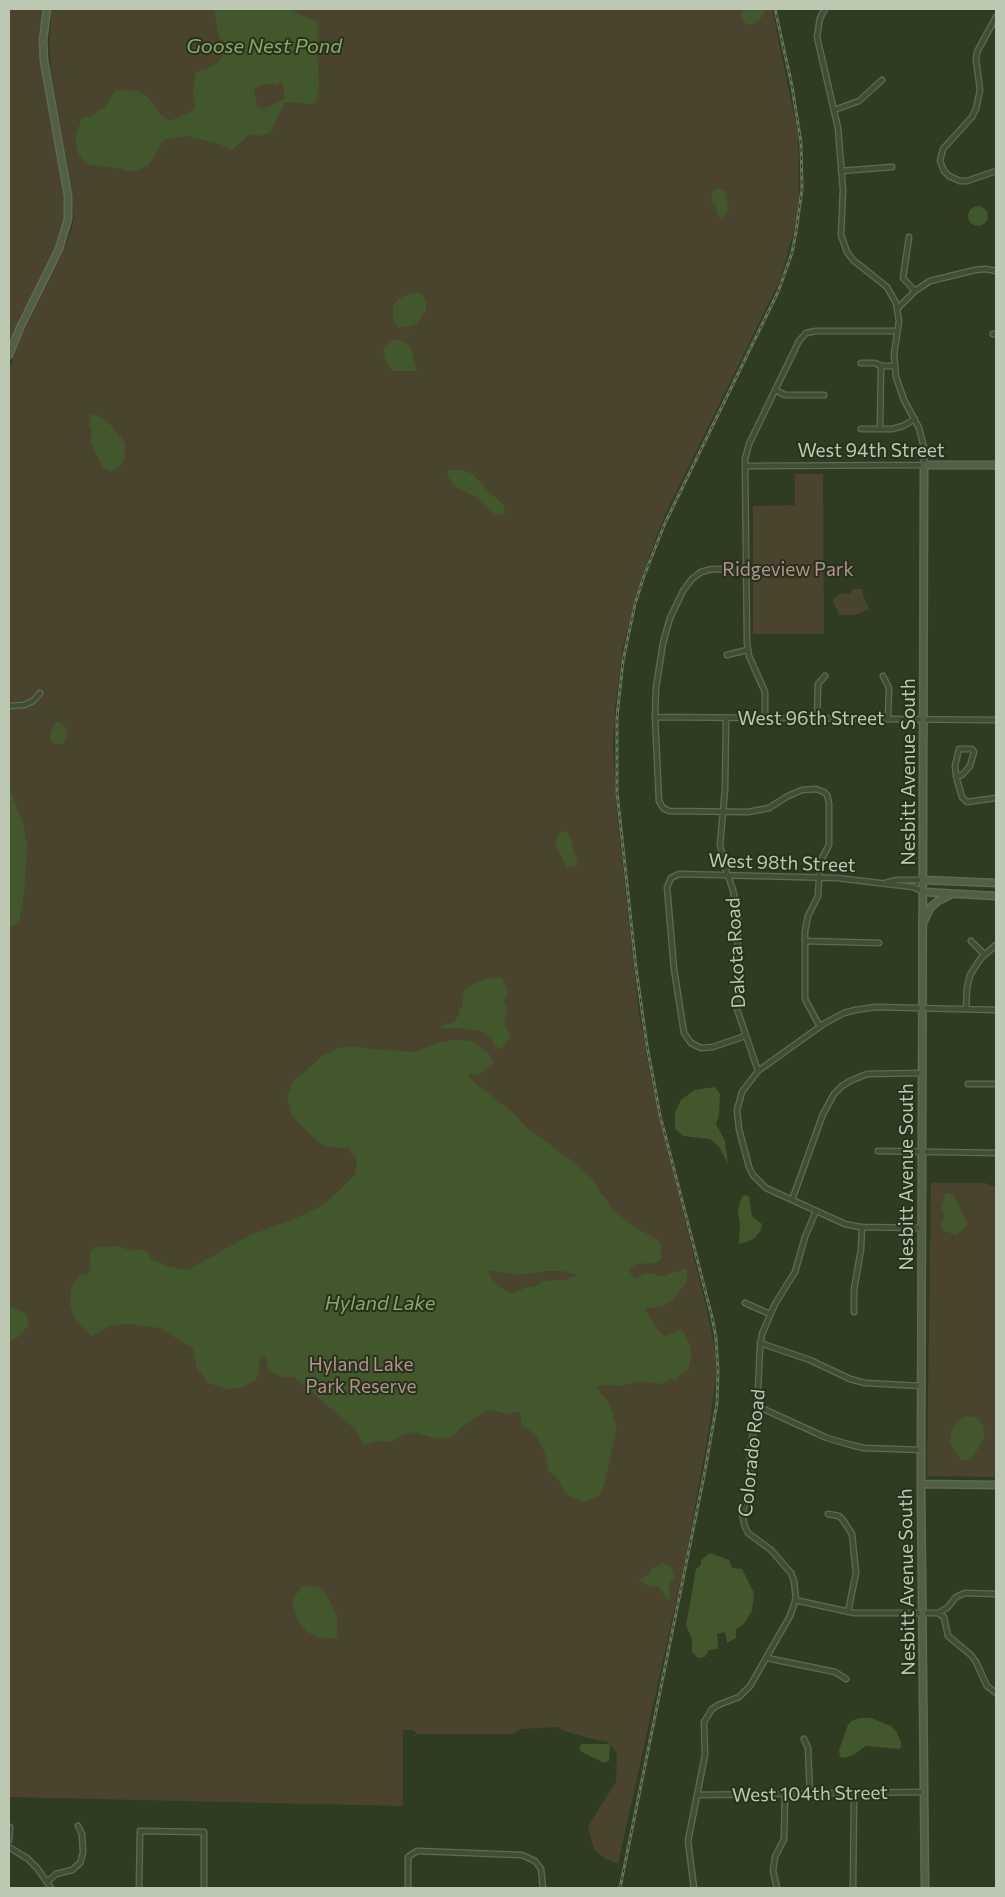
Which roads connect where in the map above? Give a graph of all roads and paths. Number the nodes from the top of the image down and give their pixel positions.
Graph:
1 (47, 9) edge
2 (825, 9) edge
3 (996, 17) edge
4 (882, 80) dead end
5 (834, 110) junction
6 (892, 166) dead end
7 (841, 171) junction
8 (996, 171) edge
9 (909, 237) dead end
10 (996, 271) edge
11 (915, 291) junction
12 (898, 308) junction
13 (897, 331) junction
14 (9, 355) edge
15 (861, 363) dead end
16 (881, 366) junction
17 (894, 366) junction
18 (775, 390) junction
19 (824, 395) dead end
20 (915, 419) junction
21 (861, 428) dead end
22 (880, 429) junction
23 (924, 465) junction
24 (996, 465) edge
25 (745, 466) junction
26 (746, 570) junction
27 (747, 650) junction
28 (727, 655) dead end
29 (825, 676) dead end
30 (883, 676) dead end
31 (40, 693) dead end
32 (9, 706) edge
33 (655, 717) junction
34 (726, 718) junction
35 (765, 718) junction
36 (817, 719) junction
37 (888, 720) junction
38 (924, 720) junction
39 (996, 720) edge
40 (956, 776) junction
41 (996, 798) edge
42 (723, 812) junction
43 (728, 876) junction
44 (819, 878) junction
45 (923, 880) junction
46 (884, 883) junction
47 (996, 883) edge
48 (924, 892) junction
49 (953, 894) junction
50 (996, 896) edge
51 (924, 922) junction
52 (971, 941) dead end
53 (805, 942) junction
54 (879, 943) dead end
55 (996, 945) edge
56 (984, 954) junction
57 (923, 1008) junction
58 (966, 1009) junction
59 (996, 1010) edge
60 (820, 1027) junction
61 (745, 1036) junction
62 (758, 1071) junction
63 (923, 1073) junction
64 (968, 1084) dead end
65 (996, 1084) edge
66 (878, 1151) dead end
67 (922, 1151) junction
68 (996, 1153) edge
69 (792, 1200) junction
70 (816, 1211) junction
71 (862, 1227) junction
72 (922, 1228) junction
73 (745, 1303) dead end
74 (854, 1312) dead end
75 (770, 1314) junction
76 (760, 1342) junction
77 (922, 1386) junction
78 (757, 1406) junction
79 (922, 1450) junction
80 (921, 1484) junction
81 (996, 1485) edge
82 (828, 1514) dead end
83 (745, 1527) junction
84 (737, 1529) dead end
85 (996, 1594) edge
86 (795, 1600) junction
87 (848, 1612) junction
88 (925, 1612) junction
89 (938, 1612) junction
90 (766, 1658) junction
91 (846, 1679) dead end
92 (996, 1693) edge
93 (704, 1710) dead end
94 (709, 1713) junction
95 (804, 1739) dead end
96 (924, 1792) junction
97 (854, 1793) junction
98 (785, 1794) junction
99 (810, 1794) junction
100 (697, 1795) junction
101 (78, 1826) dead end
102 (10, 1827) dead end
103 (9, 1840) edge
104 (9, 1848) edge
105 (48, 1882) junction
106 (51, 1888) edge
107 (139, 1888) edge
108 (204, 1888) edge
109 (408, 1888) edge
110 (543, 1888) edge
111 (694, 1888) edge
112 (777, 1888) edge
113 (853, 1888) edge
114 (925, 1888) edge

1 - 14 street
2 - 5 street
3 - 8 street
4 - 5 street
5 - 7 street
6 - 7 street
7 - 12 street
9 - 11 street
10 - 11 street
11 - 12 street
12 - 13 street
13 - 17 street
13 - 18 street
15 - 16 street
16 - 17 street
16 - 22 street
17 - 20 street
18 - 19 street
18 - 25 street
20 - 22 street
20 - 23 street
21 - 22 street
23 - 24 street, West 94th Street
23 - 25 street, West 94th Street
23 - 38 street, Nesbitt Avenue South
25 - 26 street
26 - 27 street
26 - 33 street
27 - 28 street
27 - 35 street
29 - 36 street
30 - 37 street
31 - 32 street
33 - 34 street, West 96th Street
33 - 42 street
34 - 35 street, West 96th Street
34 - 42 street, Dakota Road
35 - 36 street, West 96th Street
36 - 37 street, West 96th Street
37 - 38 street, West 96th Street
38 - 39 street, West 96th Street
38 - 45 street, Nesbitt Avenue South
40 - 40 street
40 - 41 street
42 - 43 street, Dakota Road
42 - 44 street
43 - 44 street, West 98th Street
43 - 61 street, Dakota Road
43 - 61 street, West 98th Street
44 - 46 street, West 98th Street
44 - 53 street
45 - 46 street, West 98th Street
45 - 47 street, West 98th Street
45 - 48 street, Nesbitt Avenue South
46 - 48 street, West 98th Street
48 - 49 street, West 98th Street
48 - 51 street, Nesbitt Avenue South
49 - 50 street, West 98th Street
49 - 51 street
51 - 57 street, Nesbitt Avenue South
52 - 56 street
53 - 54 street
53 - 60 street
55 - 56 street
56 - 58 street
57 - 58 street
57 - 60 street
57 - 63 street, Nesbitt Avenue South
58 - 59 street
60 - 62 street
61 - 62 street, Dakota Road
62 - 69 street
63 - 67 street, Nesbitt Avenue South
63 - 69 street
64 - 65 street
66 - 67 street
67 - 68 street
67 - 72 street, Nesbitt Avenue South
69 - 70 street
70 - 71 street
70 - 75 street, Colorado Road
71 - 72 street
71 - 74 street
72 - 77 street, Nesbitt Avenue South
73 - 75 street
75 - 76 street, Colorado Road
76 - 77 street
76 - 78 street, Colorado Road
77 - 79 street, Nesbitt Avenue South
78 - 79 street
78 - 83 street, Colorado Road
79 - 80 street, Nesbitt Avenue South
80 - 81 street
80 - 88 street, Nesbitt Avenue South
82 - 87 street
83 - 84 street
83 - 86 street, Colorado Road
85 - 89 street
86 - 87 street
86 - 90 street
87 - 88 street
88 - 89 street
88 - 96 street, Nesbitt Avenue South
89 - 92 street
90 - 91 street
90 - 94 street
93 - 94 street
94 - 100 street
95 - 99 street
96 - 97 street, West 104th Street
96 - 114 street, Nesbitt Avenue South
97 - 99 street, West 104th Street
97 - 113 street
98 - 99 street, West 104th Street
98 - 100 street, West 104th Street
98 - 112 street
100 - 111 street
101 - 105 street
102 - 103 street
104 - 105 street
105 - 106 street
107 - 108 street
109 - 110 street

